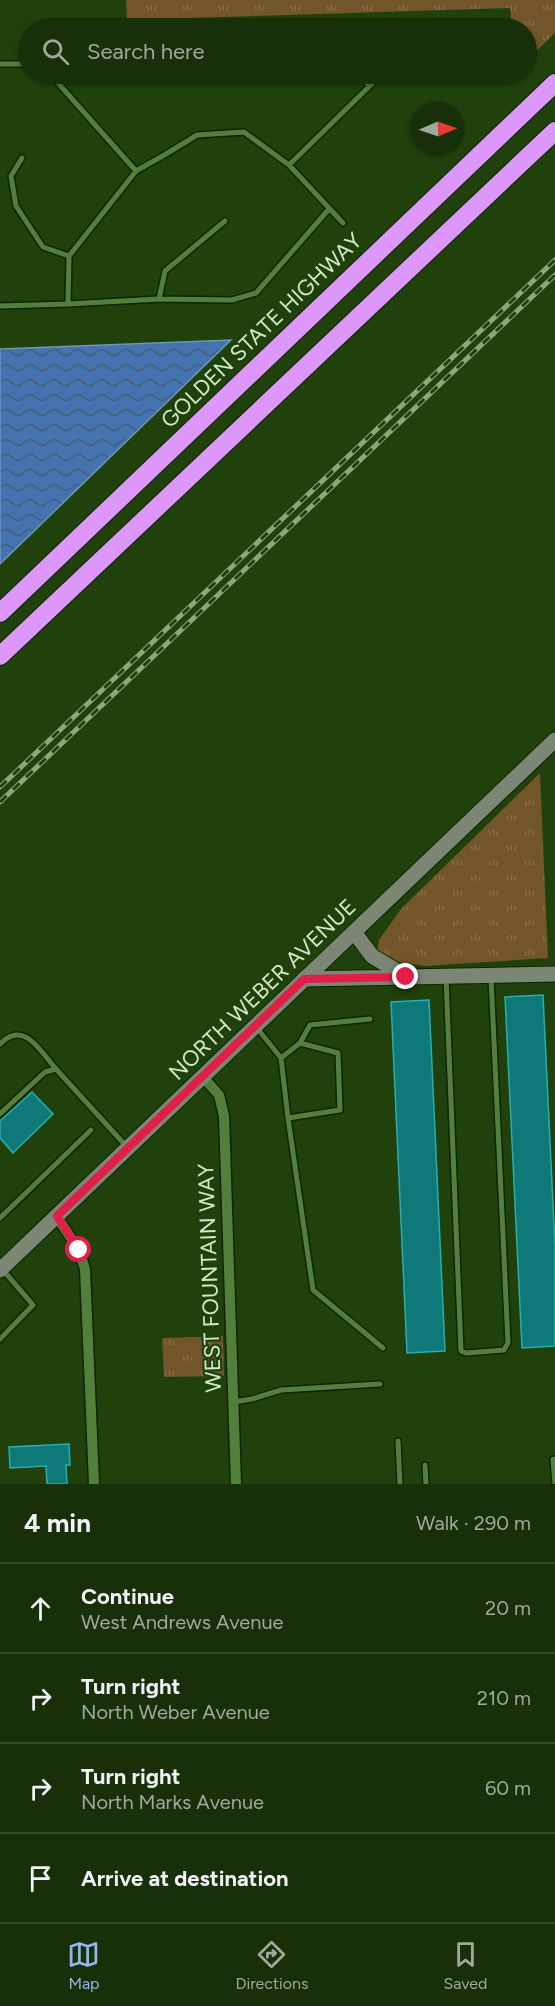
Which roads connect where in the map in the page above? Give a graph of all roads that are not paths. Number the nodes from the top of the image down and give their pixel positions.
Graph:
1 (0, 64) edge
2 (18, 64) edge
3 (555, 82) edge
4 (59, 84) edge
5 (369, 85) edge
6 (555, 131) edge
7 (22, 158) dead end
8 (290, 165) junction
9 (136, 171) junction
10 (329, 209) junction
11 (225, 221) dead end
12 (343, 224) dead end
13 (69, 256) junction
14 (159, 299) junction
15 (68, 304) junction
16 (0, 306) edge
17 (0, 613) edge
18 (0, 656) edge
19 (555, 740) edge
20 (354, 932) junction
21 (555, 974) edge
22 (446, 976) junction
23 (490, 976) junction
24 (406, 977) junction
25 (304, 979) junction
26 (370, 1019) dead end
27 (256, 1027) junction
28 (300, 1043) junction
29 (0, 1044) edge
30 (281, 1058) junction
31 (56, 1069) junction
32 (203, 1077) junction
33 (0, 1114) edge
34 (288, 1118) junction
35 (91, 1130) dead end
36 (128, 1149) junction
37 (57, 1216) junction
38 (0, 1218) edge
39 (1, 1269) edge
40 (0, 1339) edge
41 (383, 1348) dead end
42 (380, 1384) dead end
43 (233, 1402) junction
44 (398, 1441) dead end
45 (553, 1459) dead end
46 (425, 1465) dead end
47 (94, 1484) edge
48 (237, 1484) edge
49 (400, 1484) edge
50 (426, 1484) edge
51 (555, 1484) edge

1 - 2 lane
3 - 17 highway, GOLDEN STATE HIGHWAY
4 - 9 lane
5 - 8 lane
6 - 18 highway
7 - 13 lane
8 - 9 lane
8 - 10 lane
9 - 13 lane
10 - 12 lane
10 - 14 lane
11 - 14 lane
13 - 15 lane
14 - 15 lane
15 - 16 lane
19 - 20 main road, NORTH WEBER AVENUE
20 - 24 main road
20 - 25 main road, NORTH WEBER AVENUE
21 - 23 main road
22 - 23 main road
22 - 23 lane
22 - 24 main road
24 - 25 main road
25 - 27 main road, NORTH WEBER AVENUE
26 - 28 lane
27 - 30 lane
27 - 32 main road, NORTH WEBER AVENUE
28 - 30 lane
28 - 34 lane
29 - 31 lane
30 - 34 lane
31 - 33 lane
31 - 36 lane
32 - 36 main road, NORTH WEBER AVENUE
32 - 43 street, WEST FOUNTAIN WAY
34 - 41 lane
35 - 38 lane
36 - 37 main road, NORTH WEBER AVENUE
37 - 39 main road, NORTH WEBER AVENUE
37 - 47 street
39 - 40 lane
42 - 43 lane
43 - 48 street, WEST FOUNTAIN WAY
44 - 49 lane
45 - 51 lane
46 - 50 lane

